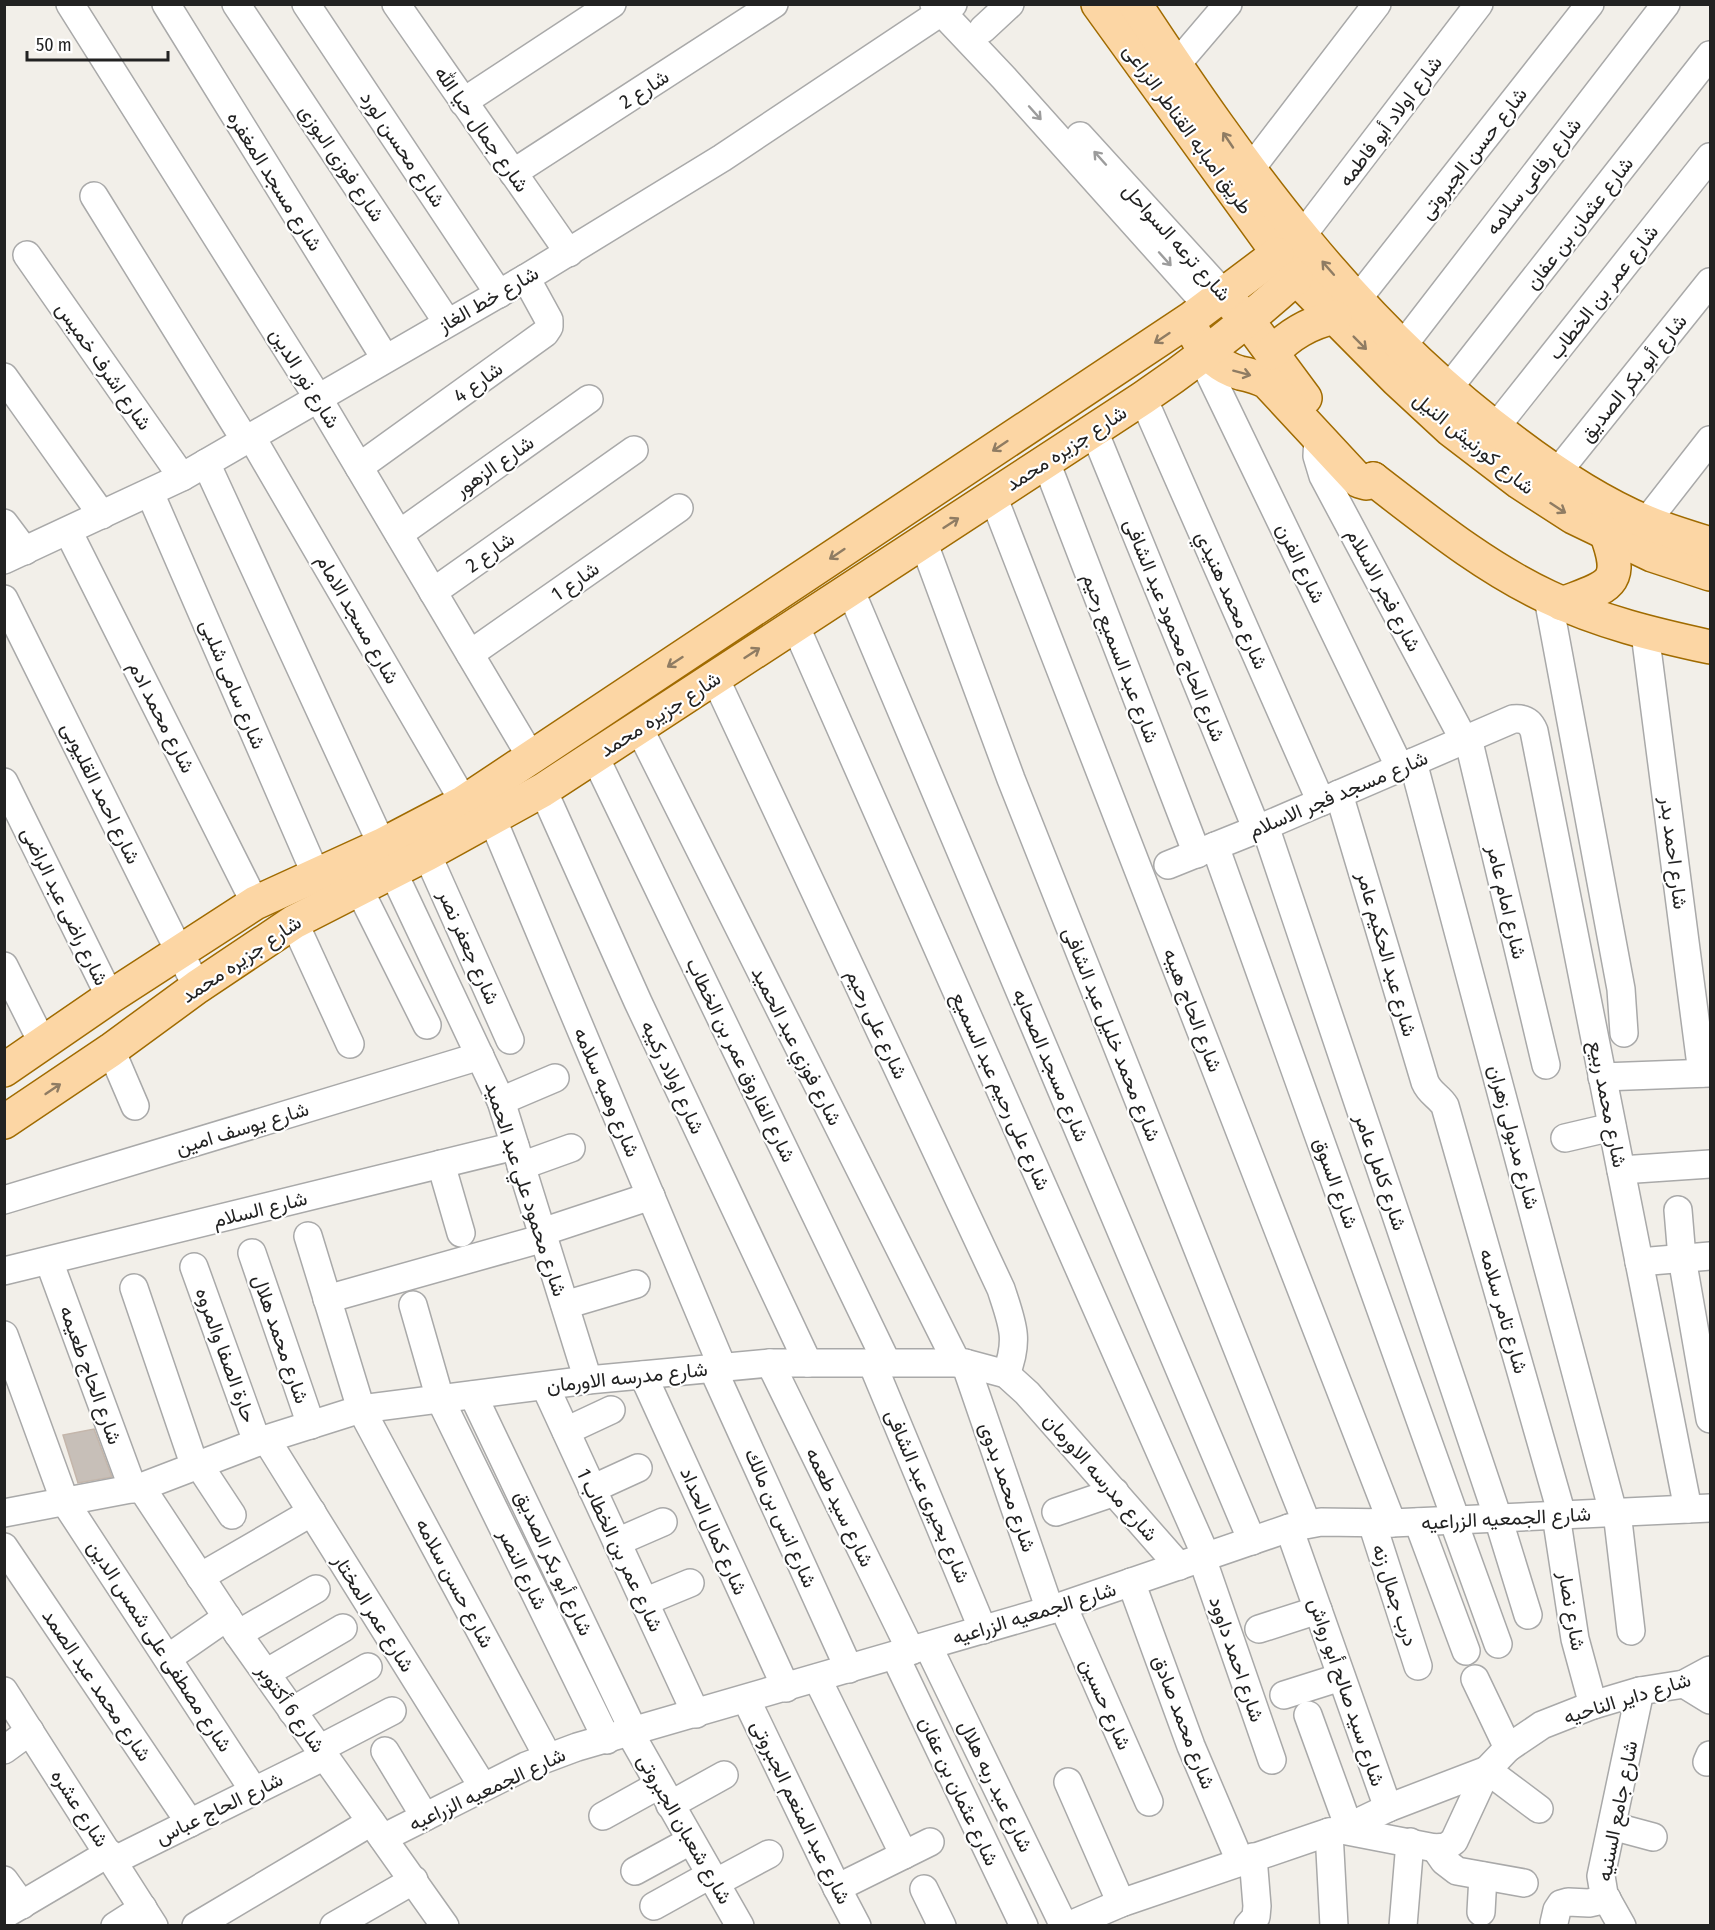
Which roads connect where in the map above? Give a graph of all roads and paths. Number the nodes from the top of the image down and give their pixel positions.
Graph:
1 (70, 4) edge
2 (166, 4) edge
3 (236, 4) edge
4 (306, 4) edge
5 (396, 4) edge
6 (612, 4) edge
7 (774, 4) edge
8 (1010, 4) edge
9 (1098, 4) edge
10 (1136, 4) edge
11 (1228, 4) edge
12 (1377, 4) edge
13 (1479, 4) edge
14 (1590, 4) edge
15 (1666, 4) edge
16 (958, 12) edge
17 (1147, 47) junction
18 (1710, 55) edge
19 (1176, 65) junction
20 (463, 102) junction
21 (1710, 156) edge
22 (1249, 171) junction
23 (513, 173) junction
24 (94, 196) dead end
25 (569, 253) junction
26 (27, 255) dead end
27 (1292, 257) junction
28 (526, 278) junction
29 (1710, 282) edge
30 (499, 294) junction
31 (1208, 306) junction
32 (1346, 309) junction
33 (1248, 321) junction
34 (447, 322) junction
35 (1401, 348) junction
36 (1272, 353) junction
37 (1205, 356) junction
38 (385, 358) junction
39 (4, 377) edge
40 (1447, 390) junction
41 (318, 398) junction
42 (1143, 398) junction
43 (589, 399) dead end
44 (1495, 428) junction
45 (1094, 431) junction
46 (1318, 437) junction
47 (248, 438) junction
48 (1710, 440) edge
49 (634, 450) dead end
50 (1046, 462) junction
51 (206, 463) junction
52 (359, 467) junction
53 (1556, 474) junction
54 (182, 477) junction
55 (1373, 479) junction
56 (150, 493) junction
57 (993, 496) junction
58 (679, 508) dead end
59 (102, 515) junction
60 (1646, 522) junction
61 (4, 523) edge
62 (68, 531) junction
63 (1606, 533) junction
64 (399, 534) junction
65 (923, 541) junction
66 (1710, 544) edge
67 (15, 556) edge
68 (809, 573) junction
69 (1710, 574) edge
70 (433, 592) junction
71 (840, 595) junction
72 (4, 599) edge
73 (1555, 601) junction
74 (795, 625) junction
75 (1645, 633) junction
76 (1710, 647) edge
77 (470, 654) junction
78 (715, 678) junction
79 (1508, 722) joint
80 (639, 728) junction
81 (1466, 739) junction
82 (531, 757) junction
83 (595, 757) junction
84 (1407, 765) junction
85 (4, 782) edge
86 (543, 790) junction
87 (1330, 798) junction
88 (464, 802) junction
89 (492, 818) junction
90 (1261, 828) junction
91 (1206, 850) junction
92 (427, 854) junction
93 (387, 858) junction
94 (1168, 866) dead end
95 (316, 875) junction
96 (359, 889) junction
97 (255, 903) junction
98 (294, 922) junction
99 (179, 951) junction
100 (4, 966) edge
101 (197, 987) junction
102 (1621, 989) junction
103 (1586, 995) junction
104 (110, 997) junction
105 (427, 1025) dead end
106 (1624, 1034) dead end
107 (510, 1040) dead end
108 (42, 1042) junction
109 (350, 1044) dead end
110 (111, 1050) junction
111 (480, 1056) junction
112 (1546, 1065) dead end
113 (4, 1070) edge
114 (1706, 1073) edge
115 (1602, 1077) junction
116 (555, 1078) dead end
117 (501, 1101) junction
118 (135, 1106) dead end
119 (1445, 1106) joint
120 (4, 1122) edge
121 (1612, 1127) junction
122 (1565, 1138) dead end
123 (571, 1148) dead end
124 (518, 1156) junction
125 (441, 1164) junction
126 (1710, 1164) edge
127 (1621, 1170) junction
128 (651, 1196) junction
129 (4, 1200) edge
130 (1678, 1210) dead end
131 (461, 1233) dead end
132 (543, 1235) junction
133 (308, 1236) dead end
134 (252, 1252) dead end
135 (1710, 1256) edge
136 (1682, 1258) junction
137 (49, 1261) junction
138 (1639, 1262) junction
139 (194, 1267) dead end
140 (4, 1272) edge
141 (636, 1284) dead end
142 (134, 1288) dead end
143 (327, 1299) junction
144 (413, 1305) dead end
145 (565, 1305) junction
146 (4, 1335) edge
147 (770, 1363) junction
148 (808, 1363) junction
149 (880, 1363) junction
150 (961, 1363) junction
151 (717, 1367) junction
152 (1006, 1374) junction
153 (643, 1375) junction
154 (588, 1380) junction
155 (545, 1386) junction
156 (473, 1395) junction
157 (440, 1399) junction
158 (361, 1409) junction
159 (611, 1410) dead end
160 (1710, 1419) edge
161 (311, 1425) junction
162 (566, 1431) junction
163 (262, 1441) junction
164 (197, 1466) junction
165 (638, 1468) dead end
166 (137, 1488) junction
167 (592, 1489) junction
168 (1115, 1492) junction
169 (65, 1502) junction
170 (1699, 1508) edge
171 (312, 1512) junction
172 (1056, 1512) dead end
173 (1615, 1512) junction
174 (4, 1513) edge
175 (232, 1515) dead end
176 (1559, 1515) junction
177 (1498, 1518) junction
178 (1455, 1520) junction
179 (663, 1522) dead end
180 (1394, 1523) junction
181 (1298, 1526) junction
182 (1252, 1540) junction
183 (617, 1542) junction
184 (4, 1547) edge
185 (1196, 1560) junction
186 (200, 1577) junction
187 (1131, 1582) junction
188 (690, 1583) dead end
189 (316, 1589) dead end
190 (644, 1602) junction
191 (1057, 1608) junction
192 (1318, 1611) junction
193 (1528, 1615) dead end
194 (233, 1626) junction
195 (343, 1628) dead end
196 (1259, 1629) dead end
197 (983, 1630) junction
198 (1631, 1630) dead end
199 (1498, 1644) dead end
200 (911, 1651) junction
201 (1466, 1651) dead end
202 (168, 1658) junction
203 (368, 1666) dead end
204 (1418, 1666) dead end
205 (849, 1669) junction
206 (1710, 1670) edge
207 (266, 1673) junction
208 (1341, 1677) junction
209 (818, 1678) junction
210 (1475, 1679) dead end
211 (1684, 1684) junction
212 (786, 1688) junction
213 (4, 1691) edge
214 (1640, 1691) junction
215 (1284, 1695) dead end
216 (746, 1699) junction
217 (1710, 1700) edge
218 (1593, 1705) junction
219 (292, 1711) junction
220 (392, 1711) dead end
221 (696, 1714) junction
222 (1308, 1715) dead end
223 (30, 1731) junction
224 (624, 1735) junction
225 (1508, 1748) junction
226 (4, 1750) edge
227 (385, 1751) dead end
228 (322, 1753) junction
229 (549, 1757) junction
230 (1272, 1760) dead end
231 (1486, 1770) junction
232 (724, 1775) dead end
233 (1068, 1782) dead end
234 (483, 1787) junction
235 (255, 1791) junction
236 (664, 1795) junction
237 (1149, 1802) dead end
238 (1388, 1808) junction
239 (1539, 1809) dead end
240 (425, 1816) junction
241 (603, 1816) dead end
242 (190, 1823) junction
243 (1612, 1826) junction
244 (1340, 1829) junction
245 (377, 1830) junction
246 (1653, 1837) dead end
247 (690, 1841) junction
248 (930, 1842) dead end
249 (1422, 1845) junction
250 (769, 1854) dead end
251 (904, 1855) junction
252 (111, 1857) junction
253 (1247, 1859) junction
254 (635, 1871) dead end
255 (1484, 1876) junction
256 (712, 1879) junction
257 (4, 1880) edge
258 (414, 1880) junction
259 (1524, 1883) dead end
260 (837, 1888) junction
261 (924, 1889) dead end
262 (1607, 1899) junction
263 (1121, 1903) junction
264 (654, 1906) dead end
265 (13, 1910) edge
266 (1481, 1912) dead end
267 (148, 1917) edge
268 (1554, 1923) dead end
269 (115, 1926) edge
270 (196, 1926) edge
271 (334, 1926) edge
272 (445, 1926) edge
273 (740, 1926) edge
274 (857, 1926) edge
275 (942, 1926) edge
276 (1024, 1926) edge
277 (1034, 1926) edge
278 (1039, 1926) edge
279 (1066, 1926) edge
280 (1248, 1926) edge
281 (1334, 1926) edge
282 (1403, 1926) edge
283 (1622, 1926) edge

1 - 41 street, شارع نور الدين
2 - 38 street, شارع مسجد المغفره
3 - 34 street, شارع فوزى البوزى
4 - 30 street, شارع محسن لورد
5 - 20 street, شارع جمال حيا الله
6 - 20 street
7 - 23 street, شارع 2
8 - 16 street, شارع خط الغاز
9 - 17 main road, طريق امبابه القناطر الزراعى
10 - 17 main road, طريق امبابه القناطر الزراعى
11 - 19 street
12 - 22 street
13 - 27 street, شارع اولاد أبو فاطمه
14 - 32 street, شارع حسن الجبروتى
15 - 35 street, شارع رفاعى سلامه
16 - 25 street, شارع خط الغاز
16 - 31 street, شارع ترعه السواحل
17 - 19 main road, طريق امبابه القناطر الزراعى
17 - 27 main road, طريق امبابه القناطر الزراعى
18 - 40 street, شارع عثمان بن عفان
22 -> 19 main road, طريق امبابه القناطر الزراعى
20 - 23 street, شارع جمال حيا الله
21 - 44 street, شارع عمر بن الخطاب
22 - 27 main road, طريق امبابه القناطر الزراعى
23 - 25 street, شارع جمال حيا الله
24 - 47 street, شارع مسجد الامام
25 - 28 street, شارع خط الغاز
26 - 54 street, شارع اشرف خميس
27 - 31 main road, شارع جزيره محمد
27 - 32 main road, شارع كورنيش النيل
27 - 33 main road, شارع جزيره محمد
28 - 30 street, شارع خط الغاز
28 - 52 street, شارع 4
29 - 53 street, شارع أبو بكر الصديق
30 - 34 street, شارع خط الغاز
31 - 33 main road, شارع ترعه السواحل
31 - 37 main road, شارع ترعه السواحل
31 -> 68 main road, شارع جزيره محمد
32 - 35 main road, شارع كورنيش النيل
32 - 36 main road
32 -> 63 main road, شارع كورنيش النيل
33 - 36 main road, شارع ترعه السواحل
33 - 37 main road, شارع جزيره محمد
34 - 38 street, شارع خط الغاز
35 - 40 main road, شارع كورنيش النيل
36 - 55 main road, شارع ترعه السواحل
37 - 42 main road, شارع جزيره محمد
37 -> 46 main road, شارع ترعه السواحل
37 - 84 street, شارع الفرن
38 - 41 street, شارع خط الغاز
39 - 59 street
40 - 44 main road, شارع كورنيش النيل
41 - 47 street, شارع خط الغاز
41 - 52 street, شارع نور الدين
42 - 45 main road, شارع جزيره محمد
42 - 87 street, شارع محمد هنيدي
43 - 64 street, شارع الزهور
44 - 53 main road, شارع كورنيش النيل
45 - 50 main road, شارع جزيره محمد
45 - 90 street, شارع الحاج محمود عبد الشافى
46 - 55 main road, شارع ترعه السواحل
46 - 81 street, شارع فجر الاسلام
47 - 51 street, شارع خط الغاز
47 - 88 street, شارع مسجد الامام
48 - 60 street
49 - 70 street, شارع 2
50 - 57 main road, شارع جزيره محمد
50 - 91 street, شارع عبد السميع رحيم
51 - 54 street, شارع خط الغاز
51 - 93 street, شارع محمود علي عبد الحميد
52 - 64 street, شارع نور الدين
53 - 60 main road, شارع كورنيش النيل
54 - 56 street, شارع خط الغاز
55 - 73 main road, شارع ترعه السواحل
56 - 59 street, شارع خط الغاز
56 - 95 street, شارع سامى شلبى
65 -> 57 main road, شارع جزيره محمد
57 - 180 street, شارع الحاج هيبه
58 - 77 street, شارع 1
59 - 62 street, شارع خط الغاز
60 - 66 main road, شارع كورنيش النيل
61 - 67 street
62 - 67 street, شارع خط الغاز
62 - 97 street, شارع محمد ادم
63 - 69 main road, شارع كورنيش النيل
63 - 73 main road
64 - 70 street, شارع نور الدين
65 - 71 main road, شارع جزيره محمد
65 - 181 street, شارع محمد خليل عبد الشافى
68 - 71 main road
68 -> 82 main road, شارع جزيره محمد
70 - 77 street, شارع نور الدين
71 - 74 main road, شارع جزيره محمد
71 - 182 street, شارع مسجد الصحابه
72 - 99 street, شارع احمد القليوبى
73 - 75 main road, شارع ترعه السواحل
73 - 102 street, شارع محمد ربيع
78 -> 74 main road, شارع جزيره محمد
74 - 185 street, شارع على رحيم عبد السميع
75 - 76 main road, شارع ترعه السواحل
75 - 114 street, شارع احمد بدر
77 - 82 street, شارع نور الدين
78 - 80 main road, شارع جزيره محمد
78 - 152 street, شارع على رحيم
79 - 81 street, شارع مسجد فجر الاسلام
79 - 103 street, شارع محمد ربيع
80 - 83 main road, شارع جزيره محمد
80 - 150 street, شارع فوزي عبد الحميد
81 - 84 street, شارع مسجد فجر الاسلام
81 - 112 street, شارع امام عامر
82 - 88 main road, شارع جزيره محمد
83 - 86 main road, شارع جزيره محمد
83 - 149 street, شارع الفاروق عمر بن الخطاب
84 - 87 street, شارع مسجد فجر الاسلام
84 - 173 street, شارع مدبولى زهران
85 - 104 street, شارع راضى عبد الراضى
86 - 89 main road, شارع جزيره محمد
86 - 148 street, شارع اولاد ركيبه
87 - 90 street, شارع مسجد فجر الاسلام
87 - 119 street, شارع عبد الحكيم عامر
88 - 93 main road, شارع جزيره محمد
89 - 92 main road, شارع جزيره محمد
89 - 128 street, شارع وهبه سلامه
90 - 91 street, شارع مسجد فجر الاسلام
90 - 177 street, شارع كامل عامر
91 - 94 street, شارع مسجد فجر الاسلام
91 - 178 street, شارع السوق
92 - 93 main road, شارع جزيره محمد
92 - 107 street, شارع جعفر نصر
93 - 95 main road, شارع جزيره محمد
93 - 96 main road, شارع جزيره محمد
93 - 111 street, شارع محمود علي عبد الحميد
95 - 97 main road, شارع جزيره محمد
96 - 98 main road, شارع جزيره محمد
96 - 105 street
97 - 99 main road, شارع جزيره محمد
98 - 101 main road, شارع جزيره محمد
98 - 109 street
99 - 101 street, شارع احمد القليوبى
99 - 104 main road, شارع جزيره محمد
100 - 108 street
101 - 110 main road, شارع جزيره محمد
102 - 103 street
102 - 106 street, شارع محمد ربيع
103 - 115 street, شارع محمد ربيع
104 - 108 main road, شارع جزيره محمد
108 - 113 main road, شارع جزيره محمد
110 - 118 street
120 -> 110 main road, شارع جزيره محمد
111 - 117 street, شارع محمود علي عبد الحميد
111 - 129 street, شارع يوسف امين
114 - 115 street
115 - 121 street, شارع محمد ربيع
116 - 117 street
117 - 124 street, شارع محمود علي عبد الحميد
119 - 176 street, شارع تامر سلامه
121 - 122 street
121 - 127 street, شارع محمد ربيع
123 - 124 street, شارع السلام
124 - 125 street, شارع السلام
124 - 132 street, شارع محمود علي عبد الحميد
125 - 131 street
125 - 137 street, شارع السلام
126 - 127 street
127 - 138 street, شارع محمد ربيع
128 - 132 street
128 - 151 street, شارع وهبه سلامه
130 - 136 street
132 - 143 street
132 - 145 street, شارع محمود علي عبد الحميد
133 - 143 street, شارع حسن سلامه
134 - 161 street, شارع محمد هلال
135 - 136 street
136 - 138 street
136 - 160 street
137 - 140 street, شارع السلام
137 - 166 street, شارع الحاج طعيمه
138 - 170 street, شارع محمد ربيع
139 - 163 street, حارة الصفا والمروه
141 - 145 street
142 - 164 street
143 - 158 street, شارع حسن سلامه
144 - 157 street, شارع النصر
145 - 154 street, شارع محمود علي عبد الحميد
146 - 169 street, شارع مصطفى على شمس الدين
147 - 148 street, شارع مدرسه الاورمان
147 - 151 street, شارع مدرسه الاورمان
147 - 200 street, شارع سيد طعمه
148 - 149 street, شارع مدرسه الاورمان
149 - 150 street, شارع مدرسه الاورمان
149 - 197 street, شارع بحيرى عبد الشافى
150 - 152 street, شارع مدرسه الاورمان
150 - 191 street, شارع محمد بدوى
151 - 153 street, شارع مدرسه الاورمان
151 - 205 street, شارع انس بن مالك
152 - 168 street, شارع مدرسه الاورمان
153 - 154 street, شارع مدرسه الاورمان
153 - 212 street, شارع كمال الحداد
154 - 155 street, شارع مدرسه الاورمان
155 - 156 street, شارع مدرسه الاورمان
155 - 162 street, شارع عمر بن الخطاب 1
156 - 157 street, شارع مدرسه الاورمان
156 - 224 street, شارع أبو بكر الصديق
157 - 158 street, شارع مدرسه الاورمان
157 - 224 street, شارع النصر
158 - 161 street, شارع مدرسه الاورمان
158 - 229 street, شارع حسن سلامه
159 - 162 street
161 - 163 street, شارع مدرسه الاورمان
162 - 167 street, شارع عمر بن الخطاب 1
163 - 164 street, شارع مدرسه الاورمان
163 - 171 street, شارع عمر المختار
164 - 166 street, شارع مدرسه الاورمان
164 - 175 street
165 - 167 street
166 - 169 street, شارع مدرسه الاورمان
166 - 186 street, شارع 6 أكتوبر
167 - 183 street, شارع عمر بن الخطاب 1
168 - 172 street
168 - 185 street, شارع مدرسه الاورمان
169 - 174 street, شارع مدرسه الاورمان
169 - 202 street, شارع مصطفى على شمس الدين
170 - 173 street, شارع الجمعيه الزراعيه
171 - 186 street
171 - 234 street, شارع عمر المختار
173 - 176 street, شارع الجمعيه الزراعيه
173 - 198 street, شارع مدبولى زهران
176 - 177 street, شارع الجمعيه الزراعيه
176 - 218 street, شارع نصار
177 - 178 street, شارع الجمعيه الزراعيه
177 - 193 street, شارع كامل عامر
178 - 180 street, شارع الجمعيه الزراعيه
178 - 199 street, شارع السوق
179 - 183 street
180 - 181 street, شارع الجمعيه الزراعيه
180 - 201 street
180 - 204 street, درب جمال زنه
181 - 182 street, شارع الجمعيه الزراعيه
181 - 192 street, شارع سيد صالح أبو رواش
182 - 185 street, شارع الجمعيه الزراعيه
183 - 190 street, شارع عمر بن الخطاب 1
184 - 242 street, شارع محمد عبد الصمد
185 - 187 street, شارع الجمعيه الزراعيه
185 - 230 street, شارع احمد داوود
186 - 194 street, شارع 6 أكتوبر
187 - 191 street, شارع الجمعيه الزراعيه
187 - 253 street, شارع محمد صادق
188 - 190 street
189 - 194 street
190 - 221 street, شارع عمر بن الخطاب 1
191 - 197 street, شارع الجمعيه الزراعيه
191 - 237 street, شارع حسين
192 - 196 street
192 - 208 street, شارع سيد صالح أبو رواش
194 - 202 street
194 - 207 street, شارع 6 أكتوبر
195 - 207 street
197 - 200 street, شارع الجمعيه الزراعيه
200 - 205 street, شارع الجمعيه الزراعيه
200 - 276 street, شارع عثمان بن عفان
200 - 279 street, شارع عبد ربه هلال
202 - 235 street, شارع مصطفى على شمس الدين
203 - 219 street
205 - 209 street, شارع الجمعيه الزراعيه
206 - 211 street, شارع داير الناحيه
207 - 219 street, شارع 6 أكتوبر
208 - 215 street
208 - 238 street, شارع سيد صالح أبو رواش
209 - 212 street, شارع الجمعيه الزراعيه
209 - 251 street
210 - 225 street
211 - 214 street, شارع داير الناحيه
211 - 217 street
212 - 216 street, شارع الجمعيه الزراعيه
213 - 223 street, شارع عشره
214 - 218 street, شارع داير الناحيه
214 - 243 street, شارع جامع السنيه
216 - 221 street, شارع الجمعيه الزراعيه
216 - 260 street, شارع عبد المنعم الجبروتى
218 - 225 street, شارع داير الناحيه
219 - 228 street, شارع 6 أكتوبر
220 - 228 street, شارع الحاج عباس
221 - 224 street, شارع الجمعيه الزراعيه
222 - 244 street
223 - 226 street
223 - 252 street, شارع عشره
224 - 229 street, شارع الجمعيه الزراعيه
224 - 236 street, شارع شعبان الجبروتى
225 - 231 street, شارع داير الناحيه
227 - 240 street
228 - 235 street, شارع الحاج عباس
228 - 245 street, شارع 6 أكتوبر
229 - 234 street, شارع الجمعيه الزراعيه
231 - 238 street
231 - 239 street
231 - 249 street, شارع داير الناحيه
232 - 236 street
233 - 263 street
234 - 240 street, شارع الجمعيه الزراعيه
235 - 242 street, شارع الحاج عباس
236 - 241 street
236 - 247 street, شارع شعبان الجبروتى
238 - 244 street, شارع سيد صالح أبو رواش
240 - 245 street, شارع الجمعيه الزراعيه
242 - 252 street, شارع الحاج عباس
243 - 246 street
243 - 262 street, شارع جامع السنيه
244 - 249 street
244 - 253 street
244 - 281 street
245 - 258 street, شارع 6 أكتوبر
245 - 270 street
247 - 254 street
247 - 256 street, شارع شعبان الجبروتى
248 - 251 street
249 - 255 street
249 - 282 street
250 - 256 street
251 - 260 street
252 - 265 street, شارع الحاج عباس
252 - 267 street, شارع عشره
253 - 263 street
253 - 280 street
255 - 259 street
255 - 266 street
256 - 264 street
256 - 273 street, شارع شعبان الجبروتى
257 - 265 street
258 - 271 street
258 - 272 street, شارع 6 أكتوبر
260 - 274 street, شارع عبد المنعم الجبروتى
261 - 275 street
262 - 268 street
262 - 283 street, شارع جامع السنيه
263 - 279 street
267 - 269 street
277 - 278 street

